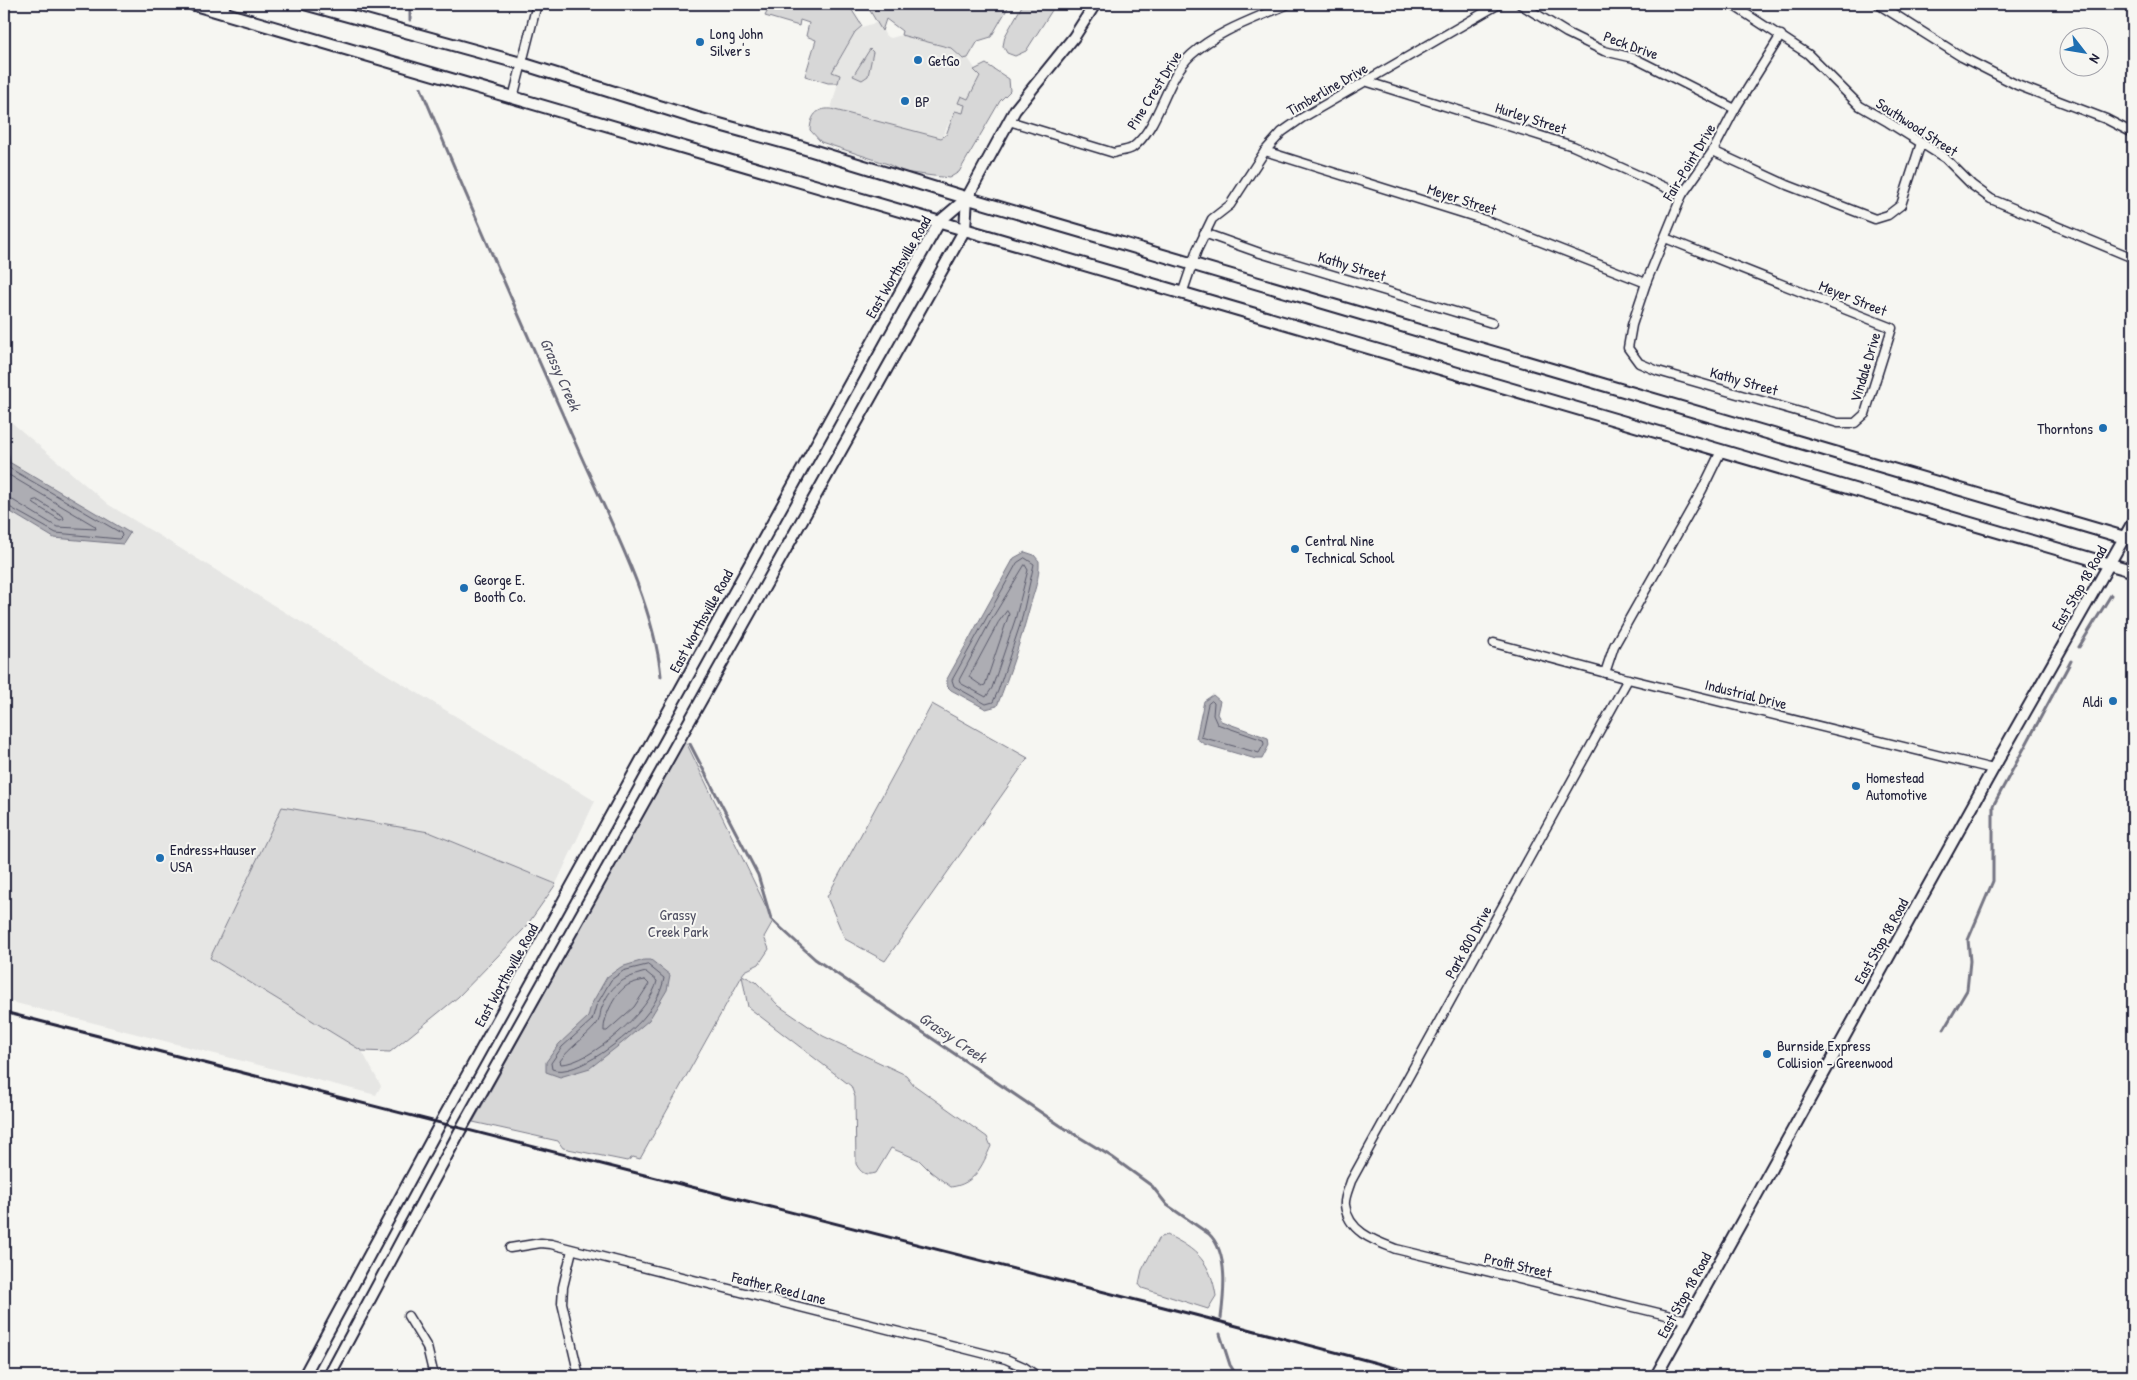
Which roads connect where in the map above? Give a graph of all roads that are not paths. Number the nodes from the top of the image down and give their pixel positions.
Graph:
1 (193, 4) edge
2 (306, 4) edge
3 (538, 4) edge
4 (1095, 4) edge
5 (1288, 4) edge
6 (1499, 4) edge
7 (1520, 4) edge
8 (1731, 4) edge
9 (1878, 4) edge
10 (2126, 4) edge
11 (225, 8) edge
12 (2133, 8) edge
13 (1781, 35) junction
14 (523, 64) junction
15 (1368, 82) junction
16 (513, 98) junction
17 (1735, 109) junction
18 (1009, 121) junction
19 (2133, 133) edge
20 (1921, 143) junction
21 (1265, 151) junction
22 (1713, 151) junction
23 (1682, 195) junction
24 (967, 198) junction
25 (940, 221) junction
26 (965, 229) junction
27 (1204, 233) junction
28 (1664, 238) junction
29 (2133, 258) edge
30 (1192, 264) junction
31 (1646, 283) junction
32 (1183, 291) junction
33 (1492, 322) dead end
34 (1892, 328) joint
35 (1838, 423) joint
36 (1721, 451) junction
37 (2133, 522) edge
38 (2129, 539) edge
39 (2109, 564) junction
40 (2133, 571) edge
41 (1494, 642) dead end
42 (1605, 673) junction
43 (1628, 679) junction
44 (1993, 769) junction
45 (1350, 1220) joint
46 (510, 1248) dead end
47 (572, 1250) junction
48 (408, 1316) dead end
49 (1687, 1320) junction
50 (304, 1376) edge
51 (329, 1376) edge
52 (434, 1376) edge
53 (578, 1376) edge
54 (1037, 1376) edge
55 (1656, 1376) edge

1 - 11 main road
2 - 14 main road
3 - 14 street
4 - 18 main road
5 - 18 street, Pine Crest Drive
6 - 15 street, Timberline Drive
7 - 17 street, Peck Drive
8 - 13 street, Southwood Street
9 - 19 street
10 - 12 street
11 - 16 main road
13 - 17 street, Fair-Point Drive
13 - 20 street, Southwood Street
14 - 16 street
14 - 24 main road
15 - 21 street, Timberline Drive
15 - 23 street, Hurley Street
16 - 25 main road
17 - 22 street, Fair-Point Drive
18 - 24 main road
20 - 22 street
20 - 29 street, Southwood Street
21 - 27 street, Timberline Drive
21 - 31 street, Meyer Street
22 - 23 street, Fair-Point Drive
23 - 28 street, Fair-Point Drive
24 - 25 main road, East Worthsville Road
24 - 26 main road
24 - 30 main road
25 - 26 main road
25 - 50 main road, East Worthsville Road
26 - 32 main road
26 - 51 main road
27 - 30 street, Timberline Drive
27 - 33 street, Kathy Street
28 - 31 street, Fair-Point Drive
28 - 34 street, Meyer Street
30 - 32 street, Timberline Drive
30 - 38 main road
31 - 35 street, Kathy Street
32 - 36 main road
34 - 35 street, Vindale Drive
36 - 39 main road
36 - 42 street
37 - 38 main road, East Stop 18 Road
38 - 39 main road, East Stop 18 Road
39 - 40 main road
39 - 44 main road, East Stop 18 Road
41 - 42 street, Industrial Drive
42 - 43 street, Industrial Drive
43 - 44 street, Industrial Drive
43 - 45 street, Park 800 Drive
44 - 49 main road, East Stop 18 Road
45 - 49 street, Profit Street
46 - 47 street, Feather Reed Lane
47 - 53 street
47 - 54 street, Feather Reed Lane
48 - 52 street
49 - 55 main road, East Stop 18 Road

